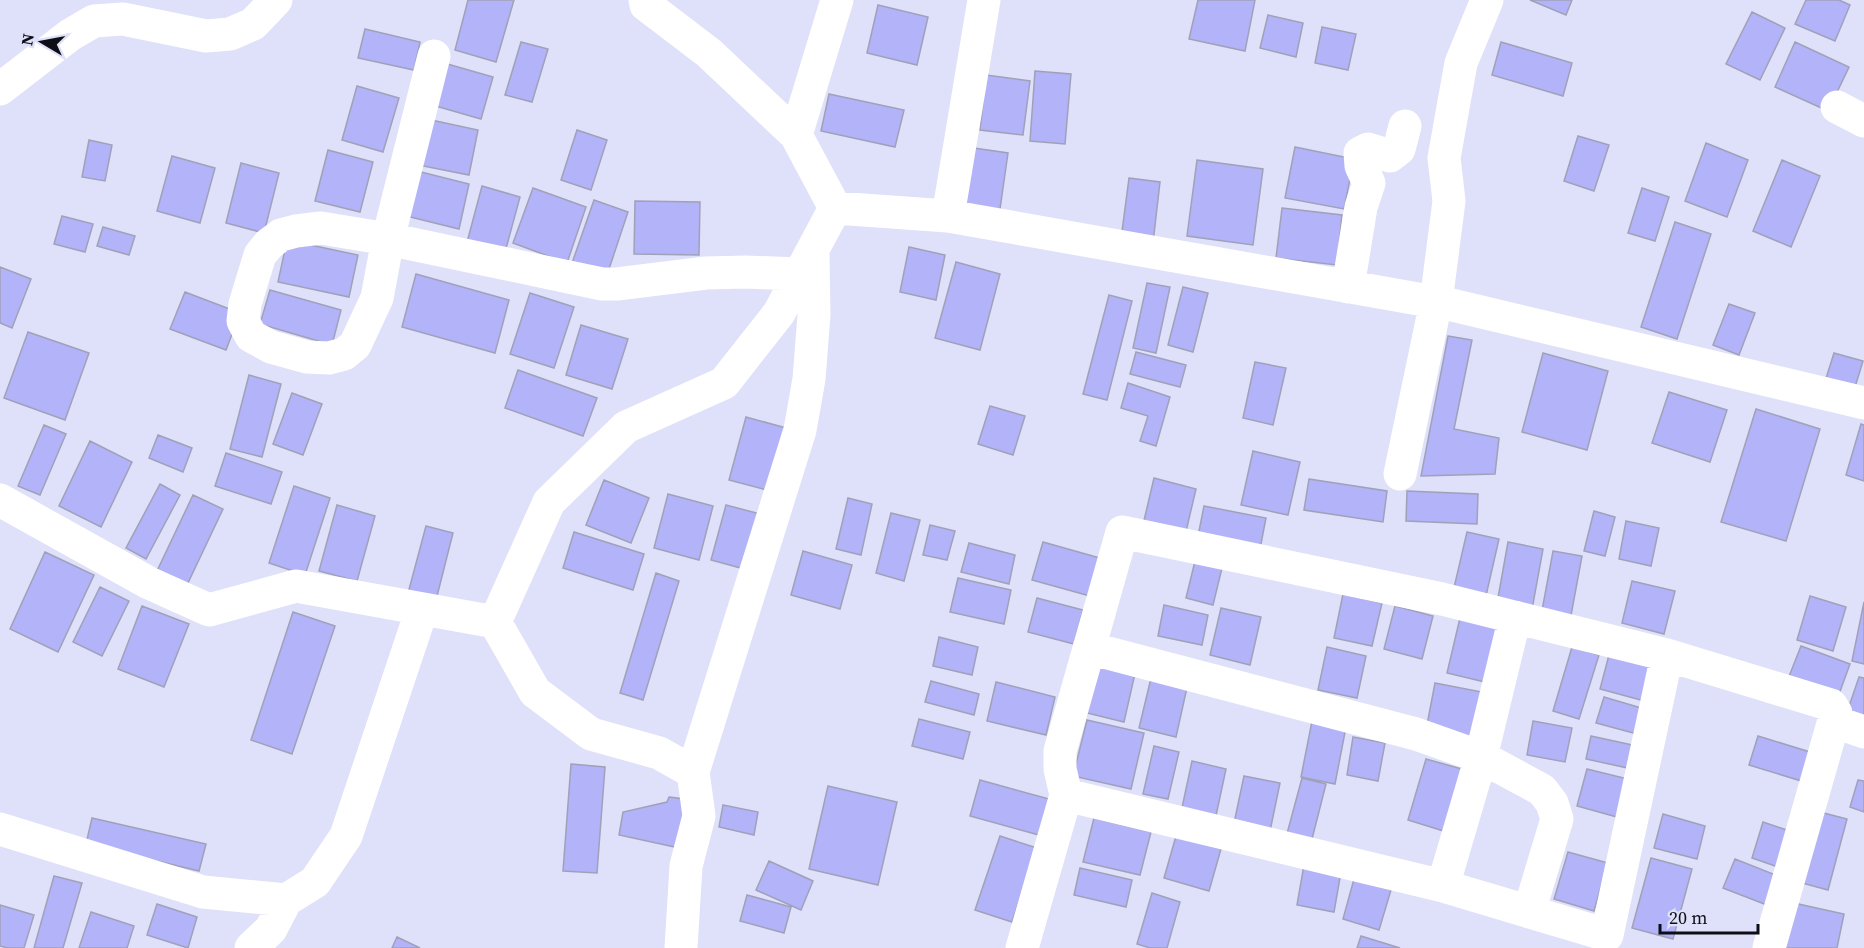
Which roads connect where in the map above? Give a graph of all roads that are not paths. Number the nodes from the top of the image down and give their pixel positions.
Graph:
1 (276, 0) edge
2 (645, 0) edge
3 (837, 0) edge
4 (984, 0) edge
5 (1486, 0) edge
6 (434, 56) dead end
7 (0, 89) edge
8 (1405, 126) dead end
9 (796, 135) junction
10 (835, 208) junction
11 (948, 216) junction
12 (388, 239) junction
13 (806, 262) junction
14 (1348, 286) junction
15 (1436, 302) junction
16 (1864, 403) edge
17 (1400, 474) dead end
18 (0, 500) edge
19 (422, 609) junction
20 (1515, 617) junction
21 (495, 622) junction
22 (1089, 648) junction
23 (1667, 655) junction
24 (1849, 727) edge
25 (1481, 757) junction
26 (693, 772) junction
27 (1066, 795) junction
28 (0, 830) edge
29 (1443, 886) junction
30 (286, 900) junction
31 (1529, 912) junction
32 (1616, 941) edge
33 (250, 948) edge
34 (681, 948) edge
35 (1022, 948) edge
36 (1769, 948) edge

1 - 7 street
2 - 9 street
3 - 9 street
4 - 11 street
5 - 15 street
6 - 12 street
8 - 14 street
9 - 10 street
10 - 11 street
10 - 13 street
11 - 14 street
12 - 12 street
12 - 13 street
13 - 21 street
13 - 26 street
14 - 15 street
15 - 16 street
15 - 17 street
18 - 19 street
19 - 21 street
19 - 30 street
20 - 22 street
20 - 23 street
20 - 25 street
21 - 26 street
22 - 25 street
22 - 27 street
23 - 24 street
23 - 32 street
24 - 36 street
25 - 29 street
25 - 31 street
26 - 34 street
27 - 29 street
27 - 35 street
28 - 30 street
29 - 31 street
30 - 33 street
31 - 32 street

